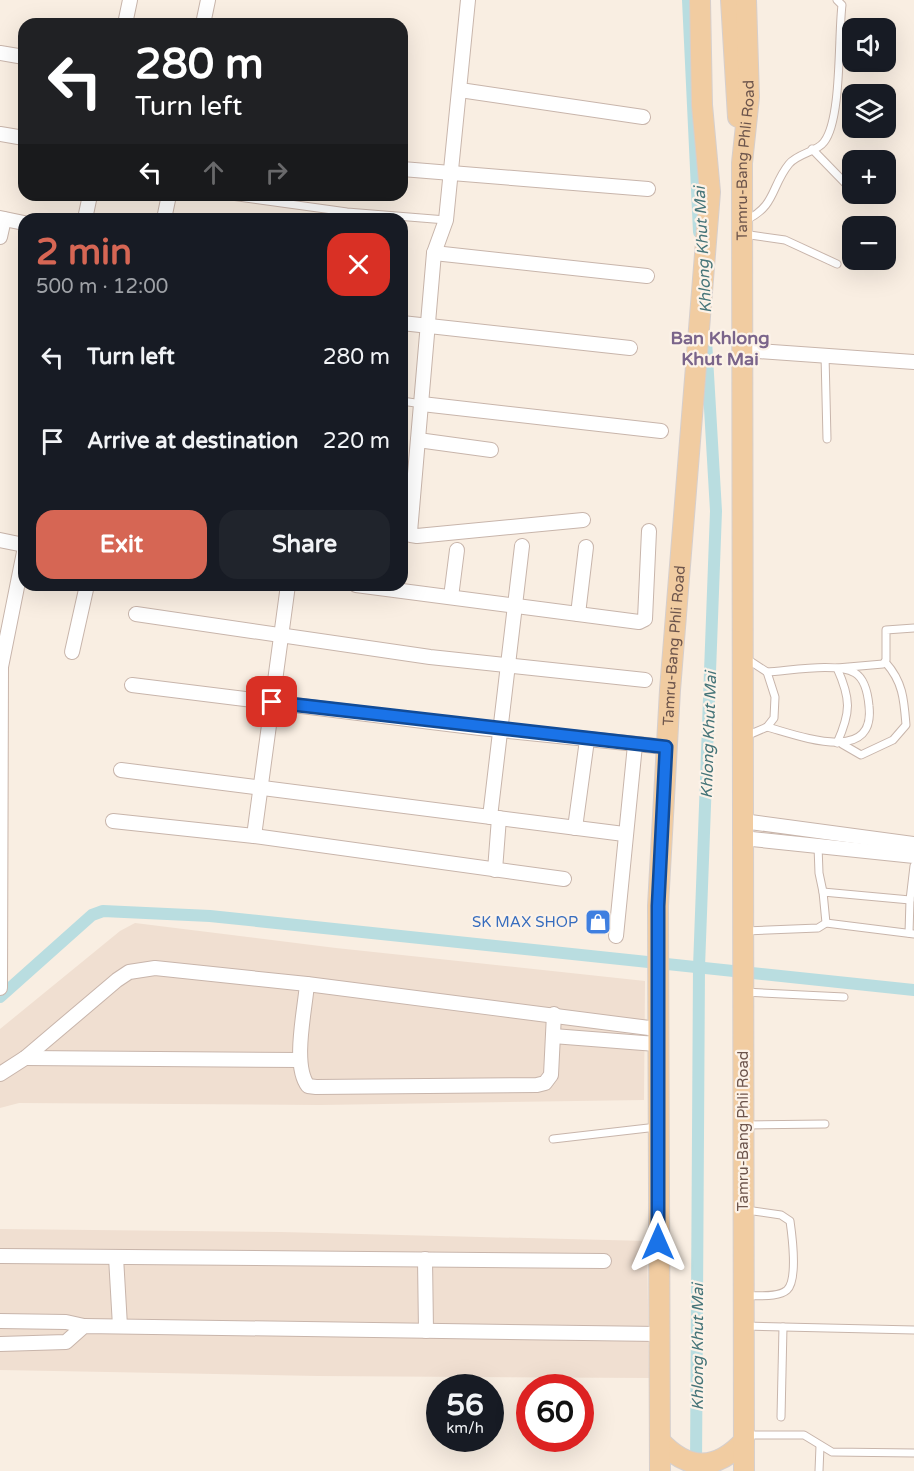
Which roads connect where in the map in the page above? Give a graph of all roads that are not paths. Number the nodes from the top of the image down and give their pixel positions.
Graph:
1 (208, 0) edge
2 (468, 0) edge
3 (700, 0) edge
4 (712, 0) edge
5 (837, 0) edge
6 (126, 1) edge
7 (743, 2) edge
8 (125, 18) edge
9 (204, 18) edge
10 (0, 52) edge
11 (18, 56) edge
12 (460, 90) junction
13 (643, 117) dead end
14 (0, 134) edge
15 (18, 137) edge
16 (812, 149) junction
17 (408, 169) edge
18 (450, 172) junction
19 (842, 180) edge
20 (648, 189) dead end
21 (710, 192) junction
22 (267, 201) edge
23 (359, 213) edge
24 (408, 217) edge
25 (2, 218) edge
26 (446, 220) junction
27 (18, 222) edge
28 (743, 228) junction
29 (0, 237) edge
30 (434, 253) junction
31 (837, 264) dead end
32 (647, 276) dead end
33 (408, 323) edge
34 (427, 325) junction
35 (630, 348) dead end
36 (744, 350) junction
37 (825, 354) junction
38 (914, 362) edge
39 (408, 402) edge
40 (422, 405) junction
41 (662, 431) dead end
42 (827, 439) dead end
43 (418, 440) junction
44 (491, 450) dead end
45 (408, 478) edge
46 (583, 520) dead end
47 (649, 531) dead end
48 (0, 540) edge
49 (18, 543) edge
50 (522, 546) dead end
51 (586, 547) dead end
52 (457, 550) dead end
53 (18, 582) edge
54 (86, 591) edge
55 (287, 591) edge
56 (404, 591) edge
57 (451, 597) junction
58 (515, 606) junction
59 (136, 614) dead end
60 (578, 614) junction
61 (914, 628) edge
62 (281, 635) junction
63 (72, 652) dead end
64 (742, 656) junction
65 (885, 663) junction
66 (508, 666) junction
67 (837, 668) junction
68 (767, 672) junction
69 (645, 680) dead end
70 (132, 685) dead end
71 (272, 702) junction
72 (767, 728) junction
73 (501, 730) junction
74 (742, 738) junction
75 (587, 740) junction
76 (840, 743) junction
77 (635, 745) junction
78 (666, 747) junction
79 (121, 770) dead end
80 (259, 788) junction
81 (494, 817) junction
82 (113, 821) dead end
83 (575, 828) junction
84 (742, 830) junction
85 (624, 834) junction
86 (254, 837) junction
87 (914, 844) edge
88 (818, 846) junction
89 (914, 856) edge
90 (914, 866) edge
91 (495, 870) junction
92 (914, 876) edge
93 (564, 879) dead end
94 (1, 890) edge
95 (823, 892) junction
96 (910, 900) junction
97 (826, 924) junction
98 (911, 933) edge
99 (616, 936) dead end
100 (742, 938) junction
101 (307, 984) junction
102 (0, 988) edge
103 (742, 992) junction
104 (844, 997) dead end
105 (554, 1014) junction
106 (553, 1036) junction
107 (656, 1036) junction
108 (25, 1058) junction
109 (300, 1060) junction
110 (0, 1074) edge
111 (825, 1124) dead end
112 (743, 1125) junction
113 (657, 1127) junction
114 (554, 1139) dead end
115 (743, 1209) junction
116 (0, 1256) edge
117 (116, 1257) junction
118 (425, 1259) junction
119 (604, 1262) dead end
120 (744, 1296) junction
121 (0, 1321) edge
122 (84, 1326) junction
123 (120, 1326) junction
124 (744, 1326) junction
125 (783, 1326) junction
126 (914, 1330) edge
127 (426, 1331) junction
128 (659, 1334) junction
129 (0, 1344) edge
130 (781, 1417) dead end
131 (744, 1438) junction
132 (660, 1441) junction
133 (820, 1446) junction
134 (914, 1453) edge
135 (660, 1471) edge
136 (744, 1471) edge
137 (819, 1471) edge

1 - 9 street
2 - 12 street
3 - 21 main road, Tamru-Bang Phli Road
4 - 21 main road
5 - 16 lane
6 - 8 street
7 - 28 main road, Tamru-Bang Phli Road
10 - 11 street
12 - 13 street
12 - 18 street
14 - 15 street
16 - 19 lane
16 - 28 lane
17 - 18 street
18 - 20 street
18 - 26 street
21 - 78 main road, Tamru-Bang Phli Road
22 - 23 lane
24 - 26 lane
25 - 27 street
25 - 29 street
26 - 30 street
28 - 31 lane
28 - 36 main road, Tamru-Bang Phli Road
30 - 32 street
30 - 34 street
33 - 34 street
34 - 35 street
34 - 40 street
36 - 37 street
36 - 64 main road, Tamru-Bang Phli Road
37 - 38 street
37 - 42 lane
39 - 40 lane
40 - 41 street
40 - 43 street
43 - 44 street
43 - 45 street
45 - 46 street
47 - 60 street
48 - 49 street
50 - 58 street
51 - 60 street
52 - 57 street
53 - 94 street
54 - 63 street
55 - 62 street
56 - 57 street
57 - 58 street
58 - 60 street
58 - 66 street
59 - 62 street
61 - 65 lane
62 - 66 street
62 - 71 street
64 - 68 lane
64 - 74 main road, Tamru-Bang Phli Road
65 - 67 lane
65 - 76 lane
66 - 69 street
66 - 73 street
67 - 68 lane
67 - 76 lane
67 - 76 lane
68 - 72 lane
70 - 71 street
71 - 73 street
71 - 80 street
72 - 74 lane
72 - 76 lane
73 - 75 street
73 - 81 street
74 - 84 main road, Tamru-Bang Phli Road
75 - 77 street
75 - 83 street
77 - 78 street
77 - 85 street
78 - 107 main road, Tamru-Bang Phli Road
79 - 80 street
80 - 81 street
80 - 86 street
81 - 83 street
81 - 91 street
82 - 86 street
83 - 85 street
84 - 87 street
84 - 88 street
84 - 100 main road, Tamru-Bang Phli Road
85 - 99 street
86 - 91 street
88 - 89 street
88 - 95 lane
90 - 92 lane
91 - 93 street
92 - 96 lane
94 - 102 street
95 - 96 lane
95 - 97 lane
96 - 98 lane
97 - 98 lane
97 - 100 lane
100 - 103 main road, Tamru-Bang Phli Road
101 - 105 street
101 - 108 street
101 - 109 street
103 - 104 lane
103 - 112 main road, Tamru-Bang Phli Road
105 - 106 street
105 - 107 street
106 - 107 street
106 - 109 street
107 - 113 main road, Tamru-Bang Phli Road
108 - 109 street
108 - 110 street
111 - 112 lane
112 - 115 main road, Tamru-Bang Phli Road
113 - 114 lane
113 - 128 main road, Tamru-Bang Phli Road
115 - 120 main road, Tamru-Bang Phli Road
115 - 120 lane
116 - 117 street
117 - 118 street
117 - 123 street
118 - 119 street
118 - 127 street
120 - 124 main road, Tamru-Bang Phli Road
121 - 122 street
122 - 123 street
122 - 129 street
123 - 127 street
124 - 125 lane
124 - 131 main road, Tamru-Bang Phli Road
125 - 126 lane
125 - 130 lane
127 - 128 street
128 - 132 main road, Tamru-Bang Phli Road
131 - 132 main road
131 - 133 lane
131 - 136 main road, Tamru-Bang Phli Road
132 - 135 main road, Tamru-Bang Phli Road
133 - 134 lane
133 - 137 lane

